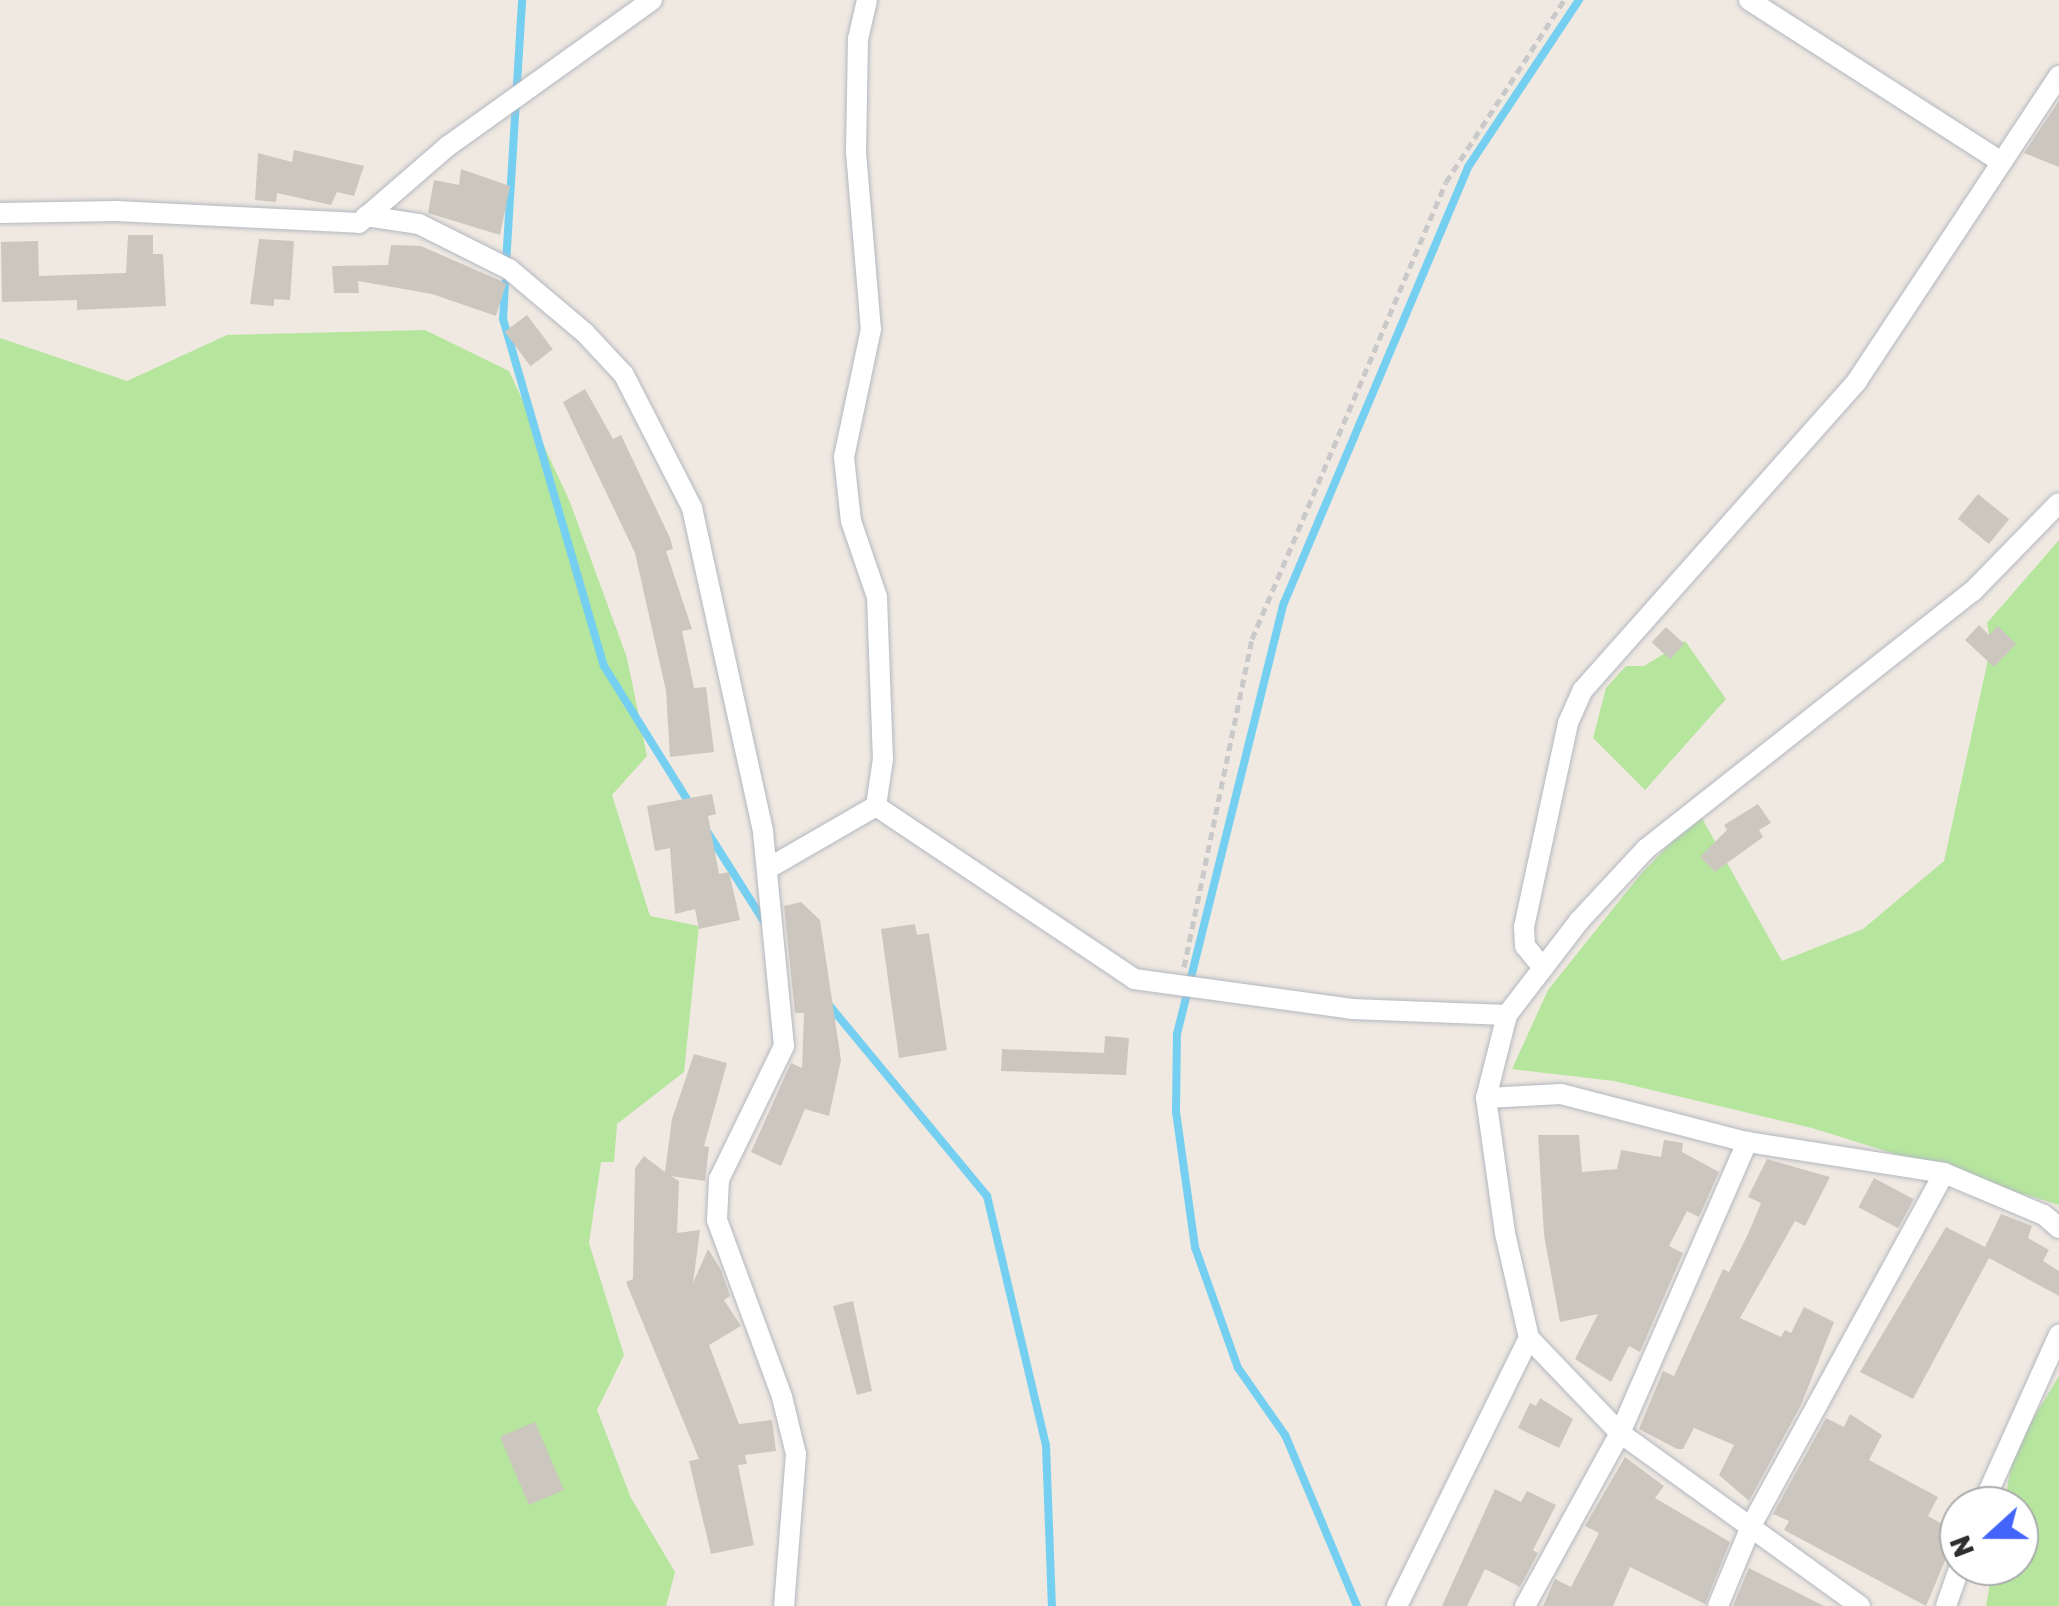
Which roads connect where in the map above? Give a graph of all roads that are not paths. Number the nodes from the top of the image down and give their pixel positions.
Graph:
1 (652, 0) edge
2 (867, 0) edge
3 (1750, 0) edge
4 (2059, 76) edge
5 (2001, 162) junction
6 (0, 213) edge
7 (366, 216) junction
8 (2059, 503) edge
9 (876, 806) junction
10 (766, 869) junction
11 (1543, 968) junction
12 (1508, 1014) junction
13 (1486, 1098) junction
14 (1747, 1142) junction
15 (1944, 1174) junction
16 (2059, 1228) edge
17 (2059, 1335) edge
18 (1529, 1338) junction
19 (1620, 1433) junction
20 (1991, 1486) edge
21 (1752, 1524) junction
22 (784, 1606) edge
23 (1397, 1606) edge
24 (1525, 1606) edge
25 (1718, 1606) edge
26 (1860, 1606) edge

1 - 7 street
2 - 9 street
3 - 5 street
4 - 5 street
5 - 11 street
6 - 7 street
7 - 10 street
8 - 11 street
9 - 10 street
9 - 12 street
10 - 22 street
11 - 12 street
12 - 13 street
13 - 14 street
13 - 18 street
14 - 15 street
14 - 19 street
15 - 16 street
15 - 21 street
17 - 20 street
18 - 19 street
18 - 23 street
19 - 21 street
19 - 24 street
21 - 25 street
21 - 26 street

